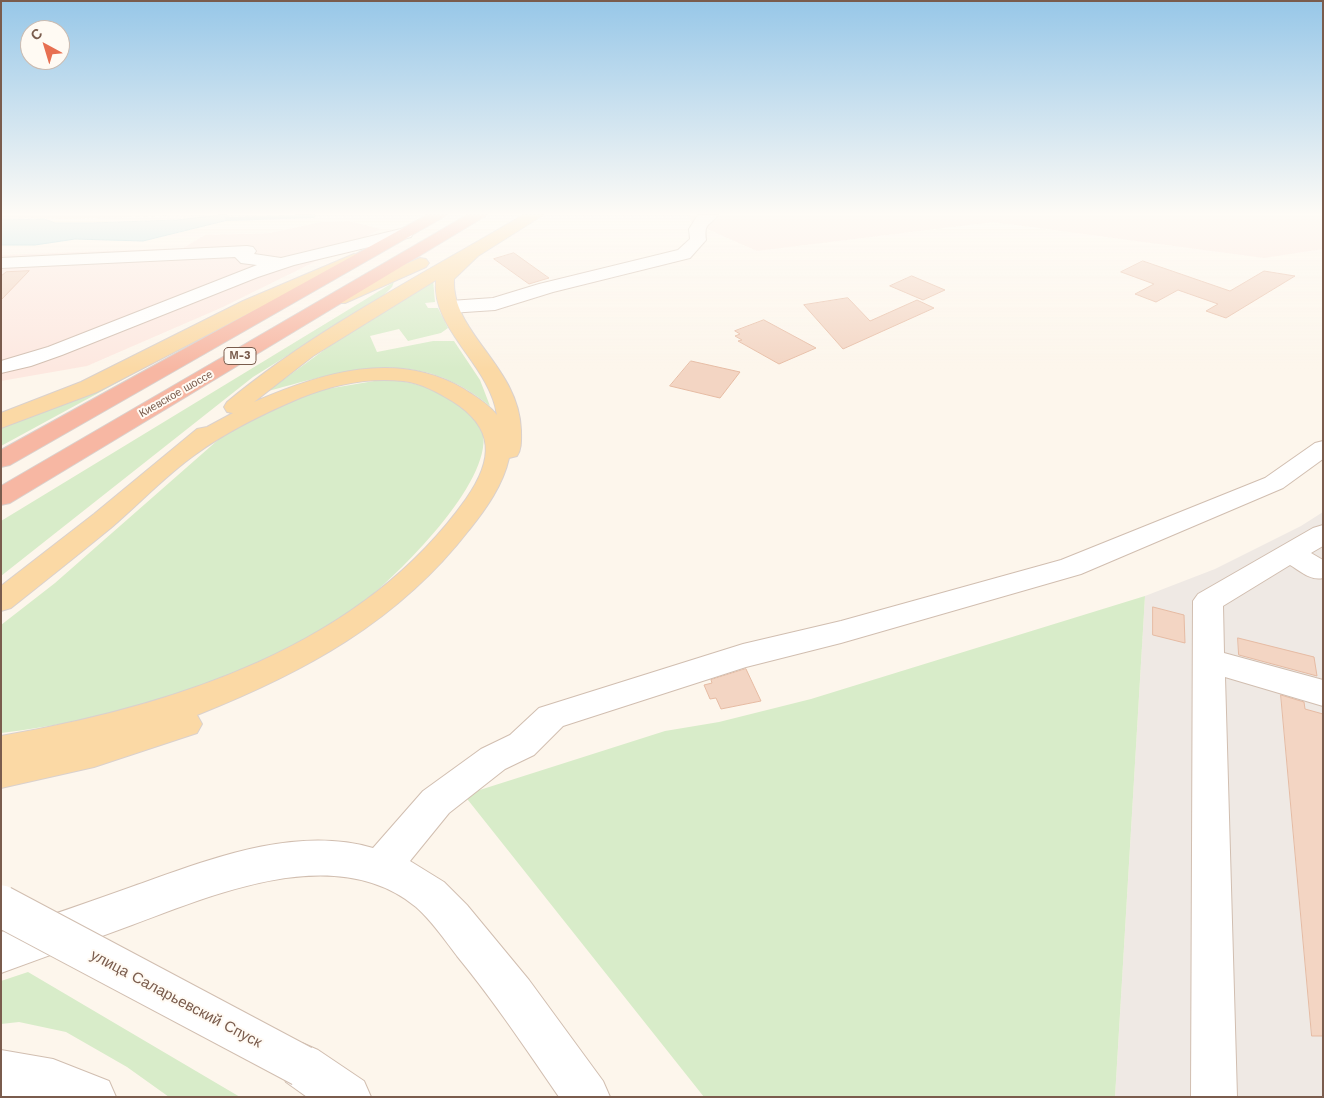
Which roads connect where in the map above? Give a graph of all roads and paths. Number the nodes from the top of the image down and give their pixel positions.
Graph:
1 (272, 266) edge
2 (338, 266) edge
3 (346, 266) edge
4 (392, 266) edge
5 (413, 266) edge
6 (449, 266) edge
7 (457, 266) edge
8 (634, 266) edge
9 (332, 302) junction
10 (450, 308) junction
11 (141, 361) junction
12 (1, 367) edge
13 (1, 405) edge
14 (1, 421) edge
15 (192, 446) junction
16 (1323, 448) edge
17 (1, 460) edge
18 (1, 496) edge
19 (1314, 547) edge
20 (1, 600) edge
21 (1209, 661) junction
22 (1323, 693) edge
23 (1, 750) edge
24 (1, 773) edge
25 (381, 867) junction
26 (1, 906) edge
27 (1, 952) edge
28 (1, 1074) edge
29 (93, 1097) edge
30 (348, 1097) edge
31 (587, 1097) edge
32 (1214, 1097) edge

1 - 12 street
2 - 11 main road
3 - 17 highway, М-3
4 - 9 highway, Киевское шоссе / М-3
5 - 9 main road
6 - 15 main road
7 - 10 main road
8 - 10 street
9 - 18 highway, Киевское шоссе / М-3
10 - 24 main road
11 - 13 main road
11 - 14 main road
15 - 20 main road
15 - 23 main road
16 - 25 street
19 - 21 street
21 - 22 street
21 - 32 street
25 - 27 street
25 - 31 street
26 - 30 street, улица Саларьевский Спуск, bridge
28 - 29 street

